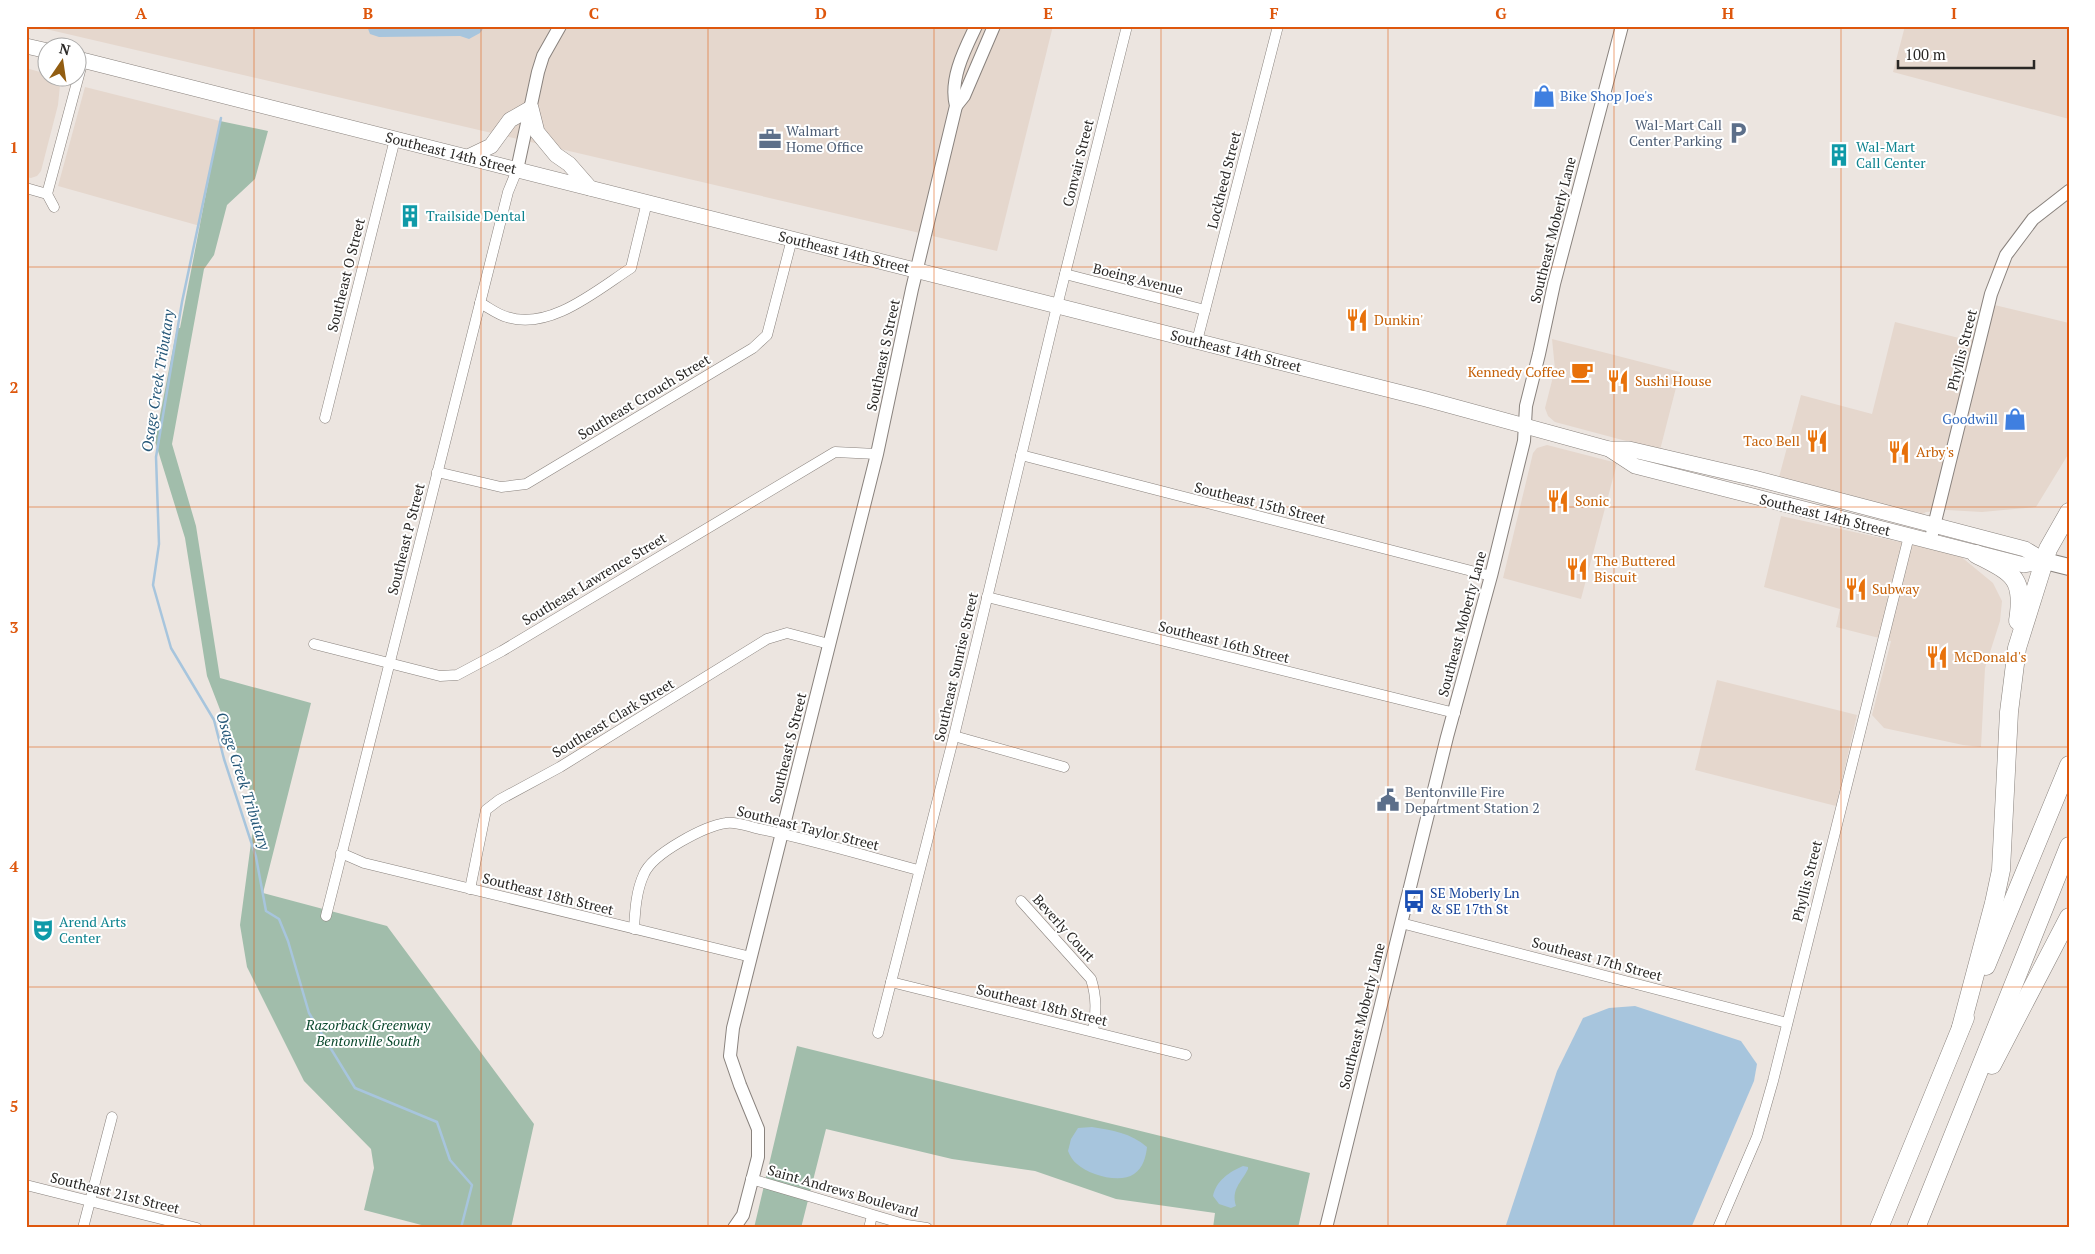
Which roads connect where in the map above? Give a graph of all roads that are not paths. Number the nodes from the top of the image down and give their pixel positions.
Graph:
1 (560, 26) edge
2 (976, 26) edge
3 (994, 26) edge
4 (1127, 26) edge
5 (1278, 26) edge
6 (1622, 26) edge
7 (88, 61) edge
8 (73, 88) edge
9 (956, 106) junction
10 (531, 108) junction
11 (395, 139) junction
12 (468, 157) junction
13 (517, 170) junction
14 (26, 188) edge
15 (590, 188) junction
16 (2069, 191) edge
17 (48, 194) junction
18 (647, 202) junction
19 (54, 207) dead end
20 (792, 239) junction
21 (917, 270) junction
22 (1065, 274) junction
23 (480, 303) junction
24 (1057, 306) junction
25 (1205, 310) junction
26 (1197, 341) junction
27 (325, 418) dead end
28 (1524, 426) junction
29 (1609, 449) junction
30 (877, 454) junction
31 (1021, 455) junction
32 (437, 472) junction
33 (2069, 512) edge
34 (1934, 525) junction
35 (1910, 536) junction
36 (1930, 542) junction
37 (1976, 554) junction
38 (2045, 561) junction
39 (2069, 567) edge
40 (1491, 576) junction
41 (987, 597) junction
42 (314, 644) dead end
43 (829, 644) junction
44 (2017, 648) junction
45 (390, 662) junction
46 (1454, 713) junction
47 (954, 736) junction
48 (2069, 765) edge
49 (1064, 767) dead end
50 (782, 834) junction
51 (2069, 846) edge
52 (341, 854) junction
53 (918, 870) junction
54 (470, 889) junction
55 (1021, 901) dead end
56 (326, 916) dead end
57 (2069, 917) edge
58 (1401, 923) junction
59 (634, 929) junction
60 (751, 957) junction
61 (891, 982) junction
62 (1786, 1022) junction
63 (1961, 1027) junction
64 (1092, 1031) junction
65 (878, 1033) dead end
66 (1186, 1055) dead end
67 (112, 1117) dead end
68 (1948, 1147) junction
69 (751, 1179) junction
70 (26, 1185) edge
71 (90, 1201) junction
72 (872, 1216) junction
73 (83, 1228) edge
74 (197, 1228) edge
75 (734, 1228) edge
76 (869, 1228) edge
77 (927, 1228) edge
78 (1326, 1228) edge
79 (1718, 1228) edge
80 (1879, 1228) edge
81 (1916, 1228) edge

1 - 10 street
2 - 9 street
3 - 9 street
4 - 22 street, Convair Street
5 - 25 street, Lockheed Street
6 - 28 street, Southeast Moberly Lane
7 - 11 main road, Southeast 14th Street
8 - 17 street
9 - 21 street, Southeast S Street
10 - 12 main road
10 - 13 street
10 - 15 main road
11 - 12 main road, Southeast 14th Street
11 - 27 street, Southeast O Street
12 - 13 main road, Southeast 14th Street
13 - 15 main road, Southeast 14th Street
13 - 23 street, Southeast P Street
14 - 17 street
15 - 18 main road, Southeast 14th Street
16 - 34 street, Phyllis Street
17 - 19 street
18 - 20 main road, Southeast 14th Street
18 - 23 street
20 - 21 main road, Southeast 14th Street
20 - 32 street, Southeast Crouch Street
21 - 24 main road, Southeast 14th Street
21 - 30 street, Southeast S Street
22 - 24 street, Convair Street
22 - 25 street, Boeing Avenue
23 - 32 street, Southeast P Street
24 - 26 main road, Southeast 14th Street
24 - 31 street, Southeast Sunrise Street
25 - 26 street, Lockheed Street
26 - 28 main road, Southeast 14th Street
28 - 29 main road, Southeast 14th Street
28 - 40 street, Southeast Moberly Lane
29 - 34 main road, Southeast 14th Street
29 - 35 main road, Southeast 14th Street
30 - 43 street, Southeast S Street
30 - 45 street, Southeast Lawrence Street
31 - 40 street, Southeast 15th Street
31 - 41 street, Southeast Sunrise Street
32 - 45 street, Southeast P Street
33 - 38 highway
34 - 36 street, Phyllis Street
34 - 38 main road, Southeast 14th Street
35 - 36 main road, Southeast 14th Street
35 - 62 street, Phyllis Street
36 - 37 main road, Southeast 14th Street
37 - 38 main road, Southeast 14th Street
37 - 44 highway
38 - 39 highway, Southeast 14th Street
38 - 44 highway
40 - 46 street, Southeast Moberly Lane
41 - 46 street, Southeast 16th Street
41 - 47 street, Southeast Sunrise Street
42 - 45 street, Southeast Lawrence Street
43 - 50 street, Southeast S Street
43 - 54 street, Southeast Clark Street
44 - 63 highway
45 - 52 street, Southeast P Street
46 - 58 street, Southeast Moberly Lane
47 - 49 street
47 - 53 street, Southeast Sunrise Street
48 - 63 highway
50 - 53 street, Southeast Taylor Street
50 - 59 street, Southeast Taylor Street
50 - 60 street, Southeast S Street
51 - 68 highway
52 - 54 street, Southeast 18th Street
52 - 56 street, Southeast P Street
53 - 61 street, Southeast Sunrise Street
54 - 59 street, Southeast 18th Street
55 - 64 street, Beverly Court
57 - 68 highway
58 - 62 street, Southeast 17th Street
58 - 78 street, Southeast Moberly Lane
59 - 60 street, Southeast 18th Street
60 - 69 street, Southeast S Street
61 - 64 street, Southeast 18th Street
61 - 65 street, Southeast Sunrise Street
62 - 79 street, Phyllis Street
63 - 80 highway
64 - 66 street, Southeast 18th Street
67 - 71 street
68 - 81 highway
69 - 72 street, Saint Andrews Boulevard
69 - 75 street, Southeast S Street
70 - 71 street, Southeast 21st Street
71 - 73 street
71 - 74 street, Southeast 21st Street
72 - 76 street
72 - 77 street, Saint Andrews Boulevard

